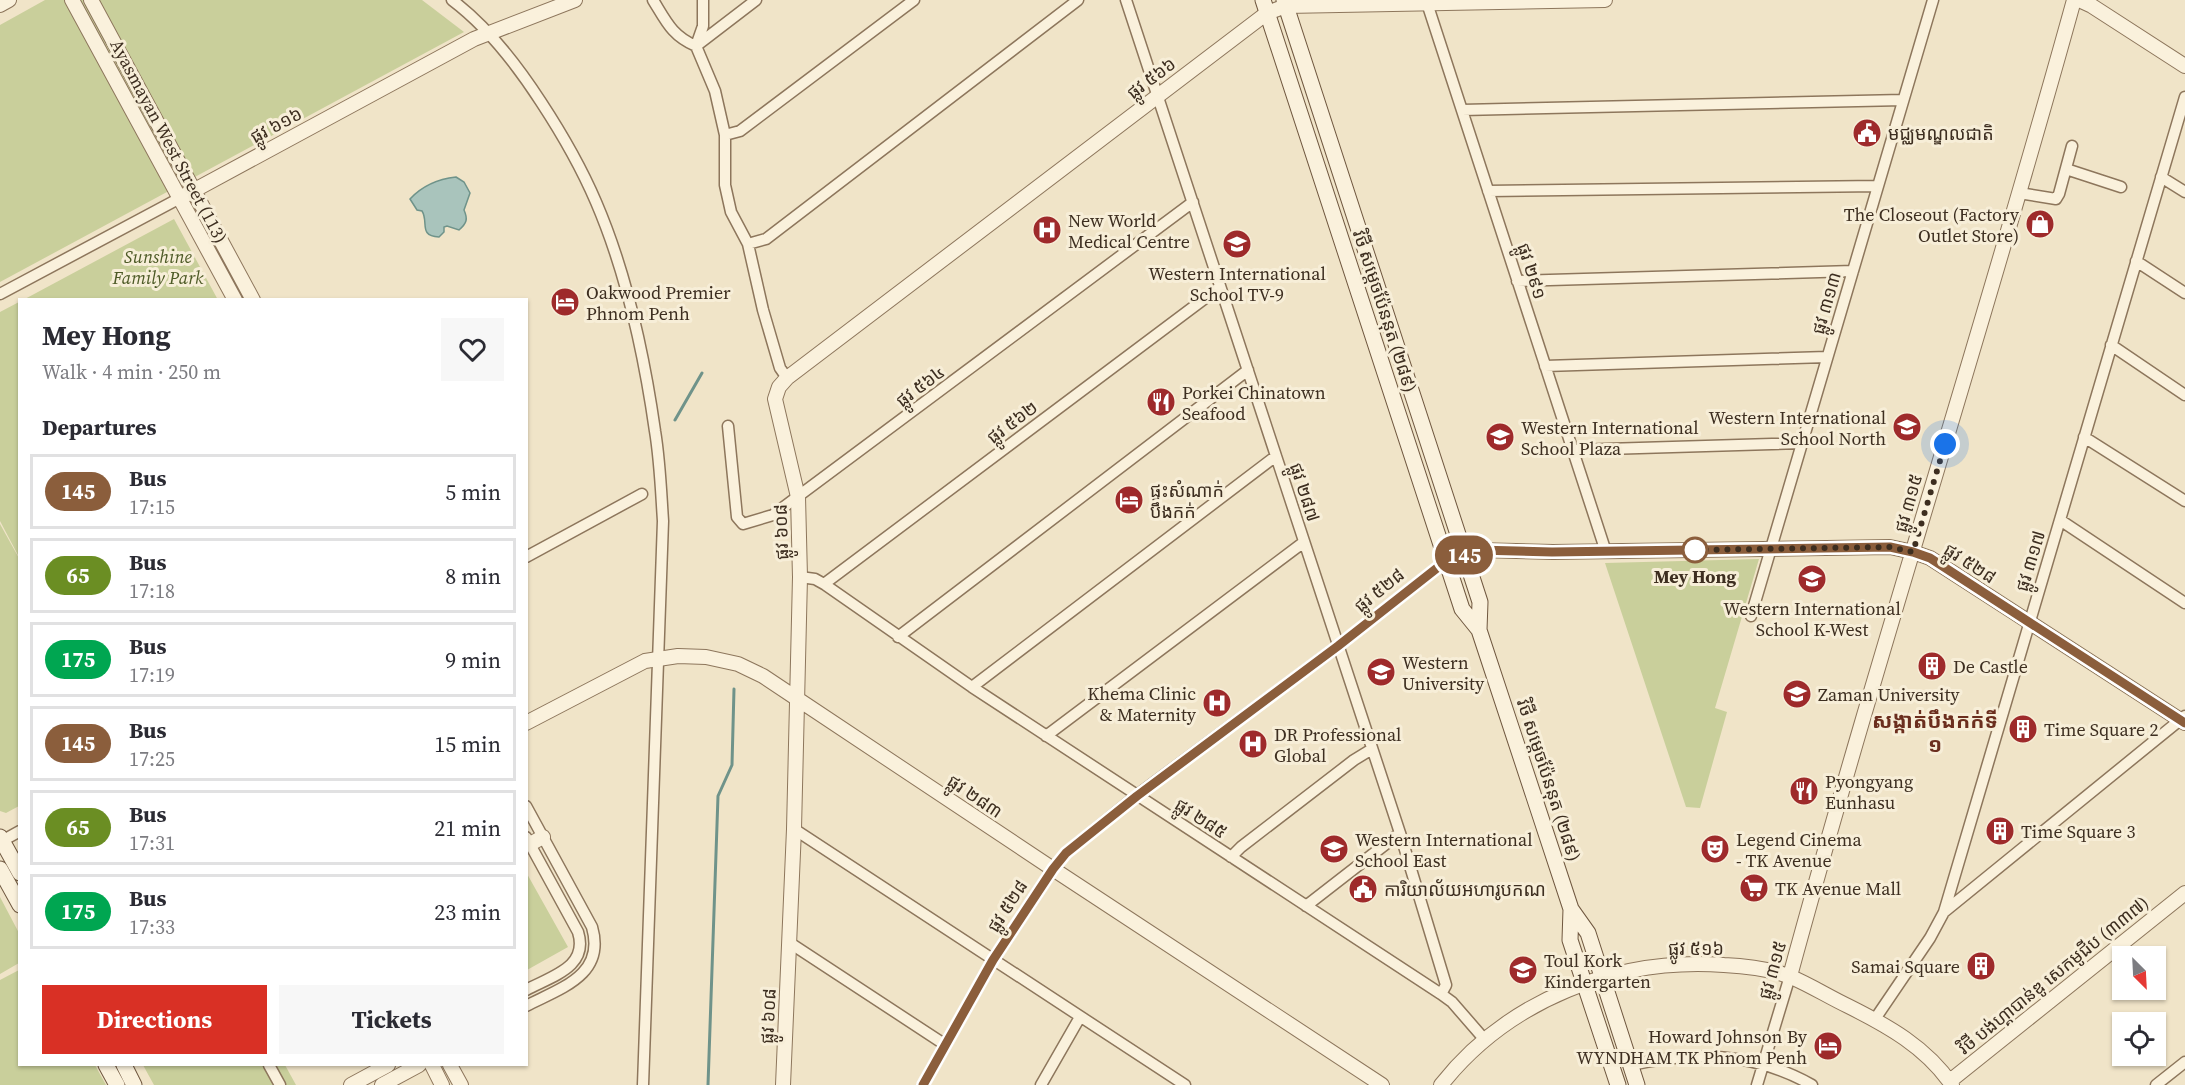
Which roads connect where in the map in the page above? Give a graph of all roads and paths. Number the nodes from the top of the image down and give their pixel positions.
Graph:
1 (9, 0) edge
2 (72, 0) edge
3 (91, 0) edge
4 (452, 0) edge
5 (575, 0) edge
6 (653, 0) edge
7 (703, 0) edge
8 (756, 0) edge
9 (914, 0) edge
10 (1078, 0) edge
11 (1126, 0) edge
12 (1605, 0) edge
13 (1933, 0) edge
14 (2074, 0) edge
15 (2079, 0) edge
16 (1426, 2) edge
17 (1285, 3) edge
18 (0, 5) edge
19 (1265, 6) edge
20 (488, 33) junction
21 (696, 46) junction
22 (2185, 66) edge
23 (134, 79) junction
24 (119, 87) junction
25 (1158, 96) junction
26 (2185, 97) edge
27 (1903, 100) junction
28 (1462, 110) junction
29 (1327, 132) junction
30 (725, 135) junction
31 (1308, 138) junction
32 (2072, 146) dead end
33 (2066, 169) junction
34 (2161, 177) junction
35 (1878, 186) junction
36 (2121, 187) dead end
37 (194, 190) junction
38 (1488, 191) junction
39 (2185, 192) edge
40 (2019, 193) junction
41 (180, 198) junction
42 (1193, 202) junction
43 (748, 244) junction
44 (2136, 261) junction
45 (1852, 271) junction
46 (1517, 281) junction
47 (1220, 286) junction
48 (2185, 293) edge
49 (0, 294) edge
50 (234, 298) edge
51 (252, 298) edge
52 (2111, 345) junction
53 (1827, 357) junction
54 (1545, 366) junction
55 (1248, 370) junction
56 (787, 378) junction
57 (2185, 394) edge
58 (728, 426) dead end
59 (2084, 437) junction
60 (1802, 443) junction
61 (1573, 450) junction
62 (1276, 456) junction
63 (642, 494) dead end
64 (798, 497) junction
65 (2185, 501) edge
66 (2060, 520) junction
67 (1304, 542) junction
68 (1771, 548) junction
69 (1606, 552) junction
70 (1913, 552) junction
71 (1464, 555) junction
72 (528, 556) edge
73 (1446, 561) junction
74 (800, 577) junction
75 (824, 584) junction
76 (2185, 603) edge
77 (1751, 616) dead end
78 (2029, 623) junction
79 (1479, 630) junction
80 (898, 637) junction
81 (1338, 646) junction
82 (659, 658) junction
83 (972, 687) junction
84 (796, 698) junction
85 (2184, 720) edge
86 (528, 722) edge
87 (1046, 736) junction
88 (1372, 749) junction
89 (1137, 796) junction
90 (528, 810) edge
91 (794, 829) junction
92 (18, 832) edge
93 (1400, 833) junction
94 (543, 837) junction
95 (1, 840) edge
96 (528, 841) edge
97 (1231, 858) junction
98 (0, 869) edge
99 (1053, 869) junction
100 (18, 870) edge
101 (2185, 893) edge
102 (18, 901) edge
103 (1306, 906) junction
104 (1571, 909) junction
105 (1944, 912) junction
106 (790, 943) junction
107 (993, 960) junction
108 (1790, 976) junction
109 (1602, 977) junction
110 (1584, 983) junction
111 (528, 989) edge
112 (1441, 994) junction
113 (528, 1005) edge
114 (1080, 1017) junction
115 (1875, 1019) junction
116 (1485, 1040) junction
117 (944, 1044) junction
118 (2185, 1062) edge
119 (1763, 1064) junction
120 (1631, 1065) junction
121 (107, 1066) edge
122 (124, 1066) edge
123 (270, 1066) edge
124 (386, 1066) edge
125 (416, 1066) edge
126 (432, 1066) edge
127 (451, 1066) edge
128 (1949, 1084) edge
129 (117, 1085) edge
130 (134, 1085) edge
131 (280, 1085) edge
132 (351, 1085) edge
133 (382, 1085) edge
134 (442, 1085) edge
135 (461, 1085) edge
136 (643, 1085) edge
137 (783, 1085) edge
138 (923, 1085) edge
139 (1041, 1085) edge
140 (1185, 1085) edge
141 (1382, 1085) edge
142 (1441, 1085) edge
143 (1618, 1085) edge
144 (1637, 1085) edge
145 (1757, 1085) edge
146 (1812, 1085) edge
147 (2156, 1085) edge

1 - 18 street
2 - 24 street, Ayasmayan West Street (113)
3 - 23 street, Ayasmayan West Street (113)
4 - 20 street
5 - 20 street, ផ្លូវ ៦១៦
6 - 21 street
7 - 21 street
8 - 21 street
9 - 30 street
10 - 43 street
11 - 25 street, ផ្លូវ ២៨៧
12 - 16 street, ផ្លូវ ៥៦៦
13 - 27 street, ផ្លូវ ៣១៣
14 - 40 street, ផ្លូវ ៣១៥
15 - 22 street
16 - 17 street, ផ្លូវ ៥៦៦
16 - 28 street, ផ្លូវ ២៩១
17 - 19 street, ផ្លូវ ៥៦៦
17 - 29 main road, វិថី សម្តេចប៉ែននុត (២៨៩)
19 - 25 street, ផ្លូវ ៥៦៦
19 - 31 main road, វិថី សម្តេចប៉ែននុត (២៨៩)
20 - 37 street, ផ្លូវ ៦១៦
20 - 82 street
21 - 30 street
23 - 24 street
23 - 37 street, Ayasmayan West Street (113)
24 - 41 street, Ayasmayan West Street (113)
25 - 42 street, ផ្លូវ ២៨៧
25 - 56 street, ផ្លូវ ៥៦៦
26 - 34 street, ផ្លូវ ៣១៧
27 - 28 street
27 - 35 street, ផ្លូវ ៣១៣
28 - 38 street, ផ្លូវ ២៩១
29 - 31 main road
29 - 71 main road, វិថី សម្តេចប៉ែននុត (២៨៩)
30 - 43 street
31 - 73 main road, វិថី សម្តេចប៉ែននុត (២៨៩)
32 - 33 street
33 - 36 street
33 - 40 street
34 - 39 street
34 - 44 street, ផ្លូវ ៣១៧
35 - 38 street
35 - 45 street, ផ្លូវ ៣១៣
37 - 41 street, ផ្លូវ ៦១៦
37 - 51 street, Ayasmayan West Street (113)
38 - 46 street, ផ្លូវ ២៩១
40 - 70 street, ផ្លូវ ៣១៥
41 - 49 street, ផ្លូវ ៦១៦
41 - 50 street, Ayasmayan West Street (113)
42 - 47 street, ផ្លូវ ២៨៧
42 - 64 street, ផ្លូវ ៥៦៤
43 - 56 street
44 - 48 street
44 - 52 street, ផ្លូវ ៣១៧
45 - 46 street
45 - 53 street, ផ្លូវ ៣១៣
46 - 54 street, ផ្លូវ ២៩១
47 - 55 street, ផ្លូវ ២៨៧
47 - 75 street, ផ្លូវ ៥៦២
52 - 57 street
52 - 59 street, ផ្លូវ ៣១៧
53 - 54 street
53 - 60 street, ផ្លូវ ៣១៣
54 - 61 street, ផ្លូវ ២៩១
55 - 62 street, ផ្លូវ ២៨៧
55 - 80 street
56 - 64 street, ផ្លូវ ៦០៨
58 - 64 street, ផ្លូវ ៥៦៤
59 - 65 street
59 - 66 street, ផ្លូវ ៣១៧
60 - 61 street
60 - 68 street, ផ្លូវ ៣១៣
61 - 69 street, ផ្លូវ ២៩១
62 - 67 street, ផ្លូវ ២៨៧
62 - 83 street
63 - 72 street
64 - 74 street, ផ្លូវ ៦០៨
66 - 76 street
66 - 78 street, ផ្លូវ ៣១៧
67 - 81 street, ផ្លូវ ២៨៧
67 - 87 street
68 - 69 street, ផ្លូវ ៥២៨
68 - 70 street, ផ្លូវ ៥២៨
68 - 77 street, ផ្លូវ ៣១៣
69 - 71 street, ផ្លូវ ៥២៨
70 - 78 street, ផ្លូវ ៥២៨
70 - 108 street, ផ្លូវ ៣១៥
71 - 73 street, ផ្លូវ ៥២៨
71 - 79 main road, វិថី សម្តេចប៉ែននុត (២៨៩)
73 - 79 main road, វិថី សម្តេចប៉ែននុត (២៨៩)
73 - 81 street, ផ្លូវ ៥២៨
74 - 75 street, ផ្លូវ ២៨៥
74 - 84 street, ផ្លូវ ៦០៨
75 - 80 street, ផ្លូវ ២៨៥
78 - 85 street, ផ្លូវ ៥២៨
78 - 105 street, ផ្លូវ ៣១៧
79 - 104 main road, វិថី សម្តេចប៉ែននុត (២៨៩)
80 - 83 street, ផ្លូវ ២៨៥
81 - 88 street, ផ្លូវ ២៨៧
81 - 89 street, ផ្លូវ ៥២៨
82 - 84 street, ផ្លូវ ២៨៣
82 - 86 street, ផ្លូវ ២៨៣
82 - 136 street
83 - 87 street, ផ្លូវ ២៨៥
84 - 91 street, ផ្លូវ ៦០៨
84 - 99 street, ផ្លូវ ២៨៣
85 - 105 street
87 - 89 street, ផ្លូវ ២៨៥
88 - 93 street, ផ្លូវ ២៨៧
88 - 97 street
89 - 97 street, ផ្លូវ ២៨៥
89 - 99 street, ផ្លូវ ៥២៨
90 - 94 street
91 - 106 street, ផ្លូវ ៦០៨
91 - 107 street
92 - 95 street
93 - 103 street
93 - 112 street, ផ្លូវ ២៨៧
94 - 96 street
94 - 113 street
95 - 100 main road
96 - 111 street
97 - 103 street, ផ្លូវ ២៨៥
98 - 102 main road
99 - 107 street, ផ្លូវ ៥២៨
99 - 141 street, ផ្លូវ ២៨៣
101 - 128 street, វិថី បង់ហ្គាបាន់ឌូ សេកមូជីប (៣៣៧)
103 - 112 street, ផ្លូវ ២៨៥
104 - 109 main road, វិថី សម្តេចប៉ែននុត (២៨៩)
104 - 110 main road, វិថី សម្តេចប៉ែននុត (២៨៩)
105 - 115 street, ផ្លូវ ៣១៧
106 - 117 street
106 - 137 street, ផ្លូវ ៦០៨
107 - 114 street
107 - 117 street, ផ្លូវ ៥២៨
108 - 109 street, ផ្លូវ ៥១៦
108 - 115 street, ផ្លូវ ៥១៦
108 - 119 street, ផ្លូវ ៣១៥
109 - 110 street, ផ្លូវ ៥១៦
109 - 120 main road, វិថី សម្តេចប៉ែននុត (២៨៩)
110 - 116 street, ផ្លូវ ៥១៦
110 - 143 main road, វិថី សម្តេចប៉ែននុត (២៨៩)
112 - 116 street, ផ្លូវ ២៨៥
114 - 139 street
114 - 140 street
115 - 128 street, ផ្លូវ ៥១៦
116 - 142 street, ផ្លូវ ៥១៦
117 - 138 street, ផ្លូវ ៥២៨
118 - 147 street
119 - 120 street
119 - 145 street, ផ្លូវ ៣១៥
119 - 146 street
120 - 144 main road, វិថី សម្តេចប៉ែននុត (២៨៩)
121 - 129 main road
122 - 130 main road
123 - 131 street
124 - 132 street
125 - 133 street
126 - 134 street
127 - 135 street

